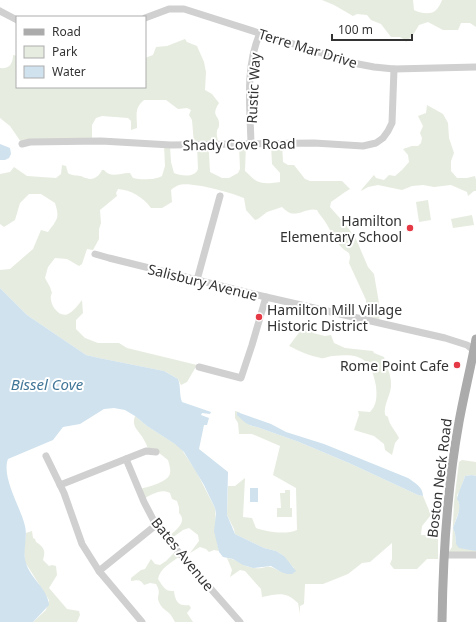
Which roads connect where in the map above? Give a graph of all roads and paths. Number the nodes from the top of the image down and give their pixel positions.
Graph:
1 (0, 11) edge
2 (146, 18) edge
3 (16, 19) edge
4 (260, 33) junction
5 (476, 68) edge
6 (394, 69) junction
7 (251, 143) junction
8 (22, 144) dead end
9 (220, 196) dead end
10 (95, 254) dead end
11 (197, 280) junction
12 (266, 297) junction
13 (476, 339) edge
14 (475, 351) edge
15 (199, 368) dead end
16 (156, 452) dead end
17 (46, 456) dead end
18 (126, 459) junction
19 (60, 485) junction
20 (156, 525) junction
21 (444, 555) junction
22 (476, 555) edge
23 (99, 571) junction
24 (142, 622) edge
25 (240, 622) edge
26 (442, 622) edge

1 - 3 street
2 - 4 street, Terre Mar Drive
4 - 6 street, Terre Mar Drive
4 - 7 street, Rustic Way
5 - 6 street, Terre Mar Drive
6 - 7 street, Shady Cove Road
7 - 8 street, Shady Cove Road
9 - 11 street
10 - 11 street, Salisbury Avenue
11 - 12 street, Salisbury Avenue
12 - 14 street, Salisbury Avenue
12 - 15 street
13 - 14 main road, Boston Neck Road
14 - 21 main road, Boston Neck Road
16 - 18 street
17 - 19 street
18 - 19 street
18 - 20 street, Bates Avenue
19 - 23 street
20 - 23 street
20 - 25 street, Bates Avenue
21 - 22 street
21 - 26 main road, Boston Neck Road
23 - 24 street

